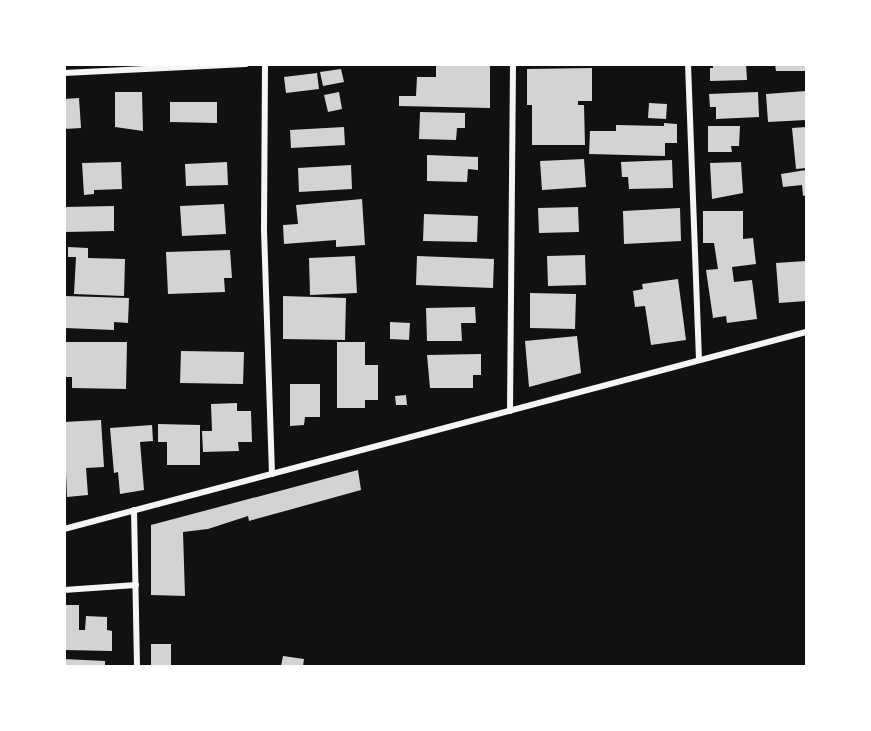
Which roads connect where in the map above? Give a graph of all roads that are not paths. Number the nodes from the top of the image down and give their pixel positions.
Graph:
1 (246, 64) edge
2 (265, 64) edge
3 (513, 64) edge
4 (688, 64) edge
5 (64, 73) edge
6 (807, 332) edge
7 (699, 360) junction
8 (510, 411) junction
9 (272, 474) junction
10 (134, 510) junction
11 (64, 529) edge
12 (136, 585) junction
13 (64, 590) edge
14 (137, 666) edge

1 - 5 street
2 - 9 street
3 - 8 street
4 - 7 street
6 - 7 street
7 - 8 street
8 - 9 street
9 - 10 street
10 - 11 street
10 - 12 street
12 - 13 street
12 - 14 street

